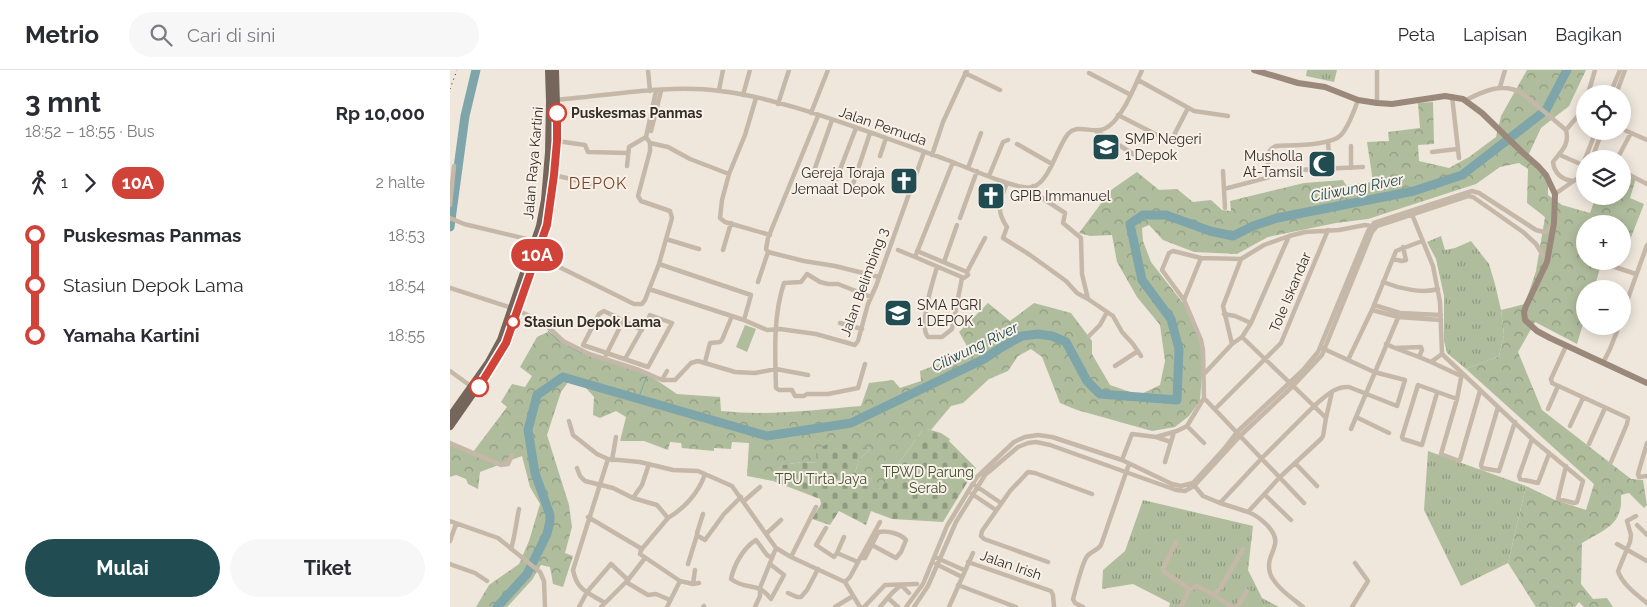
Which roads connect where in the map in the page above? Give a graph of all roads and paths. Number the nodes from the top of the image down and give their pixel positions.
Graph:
1 (549, 70) edge
2 (555, 70) edge
3 (648, 70) edge
4 (723, 70) edge
5 (750, 70) edge
6 (789, 70) edge
7 (828, 70) edge
8 (1142, 70) edge
9 (1254, 70) edge
10 (1377, 70) edge
11 (1505, 70) edge
12 (1594, 70) edge
13 (1620, 70) edge
14 (1625, 70) edge
15 (966, 72) edge
16 (1089, 73) dead end
17 (1138, 80) junction
18 (1590, 85) edge
19 (1614, 85) edge
20 (1619, 85) edge
21 (1500, 87) junction
22 (719, 90) junction
23 (1000, 90) dead end
24 (650, 91) junction
25 (659, 91) junction
26 (743, 95) junction
27 (1131, 95) junction
28 (1452, 96) junction
29 (756, 98) junction
30 (554, 100) junction
31 (1358, 100) junction
32 (1466, 100) junction
33 (778, 104) junction
34 (1377, 104) junction
35 (1188, 108) junction
36 (810, 113) junction
37 (1118, 115) junction
38 (818, 116) junction
39 (1228, 116) dead end
40 (1576, 118) edge
41 (832, 120) junction
42 (856, 128) junction
43 (1096, 130) junction
44 (1566, 130) junction
45 (651, 131) dead end
46 (870, 133) junction
47 (981, 133) dead end
48 (1631, 133) edge
49 (646, 137) junction
50 (886, 138) junction
51 (1008, 140) dead end
52 (1647, 140) edge
53 (557, 141) junction
54 (1328, 142) junction
55 (650, 143) junction
56 (1017, 144) dead end
57 (1351, 146) dead end
58 (1457, 149) junction
59 (924, 152) junction
60 (1432, 152) dead end
61 (628, 153) junction
62 (932, 154) junction
63 (1135, 155) dead end
64 (1560, 155) junction
65 (880, 156) dead end
66 (1458, 158) dead end
67 (953, 162) junction
68 (1576, 162) edge
69 (1052, 164) junction
70 (454, 166) dead end
71 (627, 166) dead end
72 (816, 168) dead end
73 (968, 168) junction
74 (1330, 168) junction
75 (1351, 168) junction
76 (1363, 168) dead end
77 (1223, 171) dead end
78 (977, 172) junction
79 (729, 174) junction
80 (554, 175) junction
81 (989, 176) junction
82 (1273, 176) junction
83 (1631, 176) edge
84 (1576, 179) edge
85 (1573, 181) junction
86 (1007, 183) junction
87 (592, 184) dead end
88 (853, 184) dead end
89 (1647, 184) edge
90 (1033, 186) junction
91 (1224, 189) junction
92 (831, 192) dead end
93 (1468, 194) junction
94 (1554, 194) junction
95 (450, 205) edge
96 (1225, 208) dead end
97 (1502, 208) junction
98 (1411, 213) junction
99 (1498, 214) junction
100 (450, 218) edge
101 (960, 218) dead end
102 (1554, 223) junction
103 (731, 224) junction
104 (1528, 225) junction
105 (957, 226) dead end
106 (1373, 227) junction
107 (1328, 230) junction
108 (1524, 232) junction
109 (770, 236) junction
110 (1289, 236) junction
111 (985, 238) dead end
112 (666, 239) junction
113 (1422, 241) junction
114 (538, 242) junction
115 (1647, 244) edge
116 (1403, 247) junction
117 (699, 249) dead end
118 (723, 250) dead end
119 (898, 250) dead end
120 (917, 251) junction
121 (768, 252) junction
122 (537, 256) junction
123 (915, 257) junction
124 (1201, 258) junction
125 (1393, 258) junction
126 (1241, 259) junction
127 (944, 262) junction
128 (1547, 262) junction
129 (659, 264) junction
130 (937, 267) junction
131 (1624, 270) edge
132 (967, 272) junction
133 (1636, 274) junction
134 (879, 277) junction
135 (962, 278) junction
136 (758, 282) dead end
137 (1383, 282) junction
138 (450, 288) edge
139 (649, 289) junction
140 (1438, 289) junction
141 (1631, 289) edge
142 (871, 297) junction
143 (1088, 298) junction
144 (1184, 300) junction
145 (1373, 308) junction
146 (515, 309) junction
147 (1107, 312) junction
148 (1224, 314) junction
149 (1399, 315) junction
150 (732, 316) junction
151 (1441, 317) junction
152 (744, 320) junction
153 (622, 321) junction
154 (840, 323) dead end
155 (1251, 323) junction
156 (777, 329) junction
157 (862, 329) junction
158 (642, 330) junction
159 (1615, 335) edge
160 (1089, 336) dead end
161 (1242, 337) junction
162 (1232, 344) junction
163 (1386, 344) junction
164 (1566, 346) junction
165 (1322, 348) junction
166 (1395, 348) junction
167 (1138, 350) junction
168 (604, 352) junction
169 (1442, 354) junction
170 (1141, 356) dead end
171 (599, 357) junction
172 (1419, 357) junction
173 (604, 359) junction
174 (625, 359) junction
175 (1266, 359) junction
176 (1348, 360) junction
177 (704, 362) junction
178 (1431, 362) junction
179 (865, 364) dead end
180 (1602, 364) junction
181 (1115, 366) dead end
182 (776, 369) junction
183 (450, 371) edge
184 (667, 371) dead end
185 (1374, 372) junction
186 (1204, 374) junction
187 (808, 375) dead end
188 (1462, 375) junction
189 (662, 380) junction
190 (1647, 383) edge
191 (1292, 384) junction
192 (1558, 386) junction
193 (472, 387) junction
194 (1480, 390) junction
195 (1333, 391) junction
196 (1366, 393) junction
197 (1437, 393) junction
198 (1204, 398) junction
199 (1583, 398) junction
200 (1457, 399) junction
201 (1314, 406) junction
202 (1498, 406) junction
203 (1605, 408) junction
204 (1215, 409) junction
205 (1548, 409) dead end
206 (450, 417) edge
207 (1326, 418) junction
208 (1356, 418) junction
209 (569, 421) dead end
210 (1515, 422) junction
211 (450, 426) edge
212 (1187, 426) junction
213 (1570, 426) dead end
214 (1351, 428) dead end
215 (1174, 432) junction
216 (1389, 433) dead end
217 (1239, 434) junction
218 (616, 437) dead end
219 (1156, 437) junction
220 (1532, 439) junction
221 (1171, 442) junction
222 (1647, 442) edge
223 (450, 443) edge
224 (1204, 443) dead end
225 (1589, 444) dead end
226 (1549, 454) junction
227 (512, 455) dead end
228 (1645, 456) edge
229 (610, 459) junction
230 (1261, 459) junction
231 (1122, 460) junction
232 (1165, 462) dead end
233 (1611, 462) dead end
234 (1295, 463) junction
235 (649, 464) junction
236 (1129, 464) junction
237 (1566, 466) junction
238 (577, 468) dead end
239 (1127, 471) junction
240 (705, 474) junction
241 (1280, 476) junction
242 (1647, 476) edge
243 (972, 484) junction
244 (1193, 484) junction
245 (599, 485) junction
246 (1317, 486) dead end
247 (760, 487) dead end
248 (978, 487) junction
249 (968, 491) junction
250 (1092, 494) dead end
251 (973, 495) junction
252 (1265, 495) junction
253 (633, 498) junction
254 (742, 499) junction
255 (1001, 503) junction
256 (1220, 503) junction
257 (1304, 503) dead end
258 (816, 507) dead end
259 (520, 509) dead end
260 (996, 510) junction
261 (1248, 512) junction
262 (703, 514) dead end
263 (1636, 516) dead end
264 (588, 517) junction
265 (668, 518) junction
266 (782, 520) dead end
267 (1291, 520) dead end
268 (450, 521) edge
269 (880, 522) dead end
270 (456, 524) junction
271 (1637, 525) dead end
272 (826, 528) dead end
273 (766, 534) junction
274 (697, 535) junction
275 (1647, 535) edge
276 (844, 538) dead end
277 (450, 541) edge
278 (1176, 542) dead end
279 (1616, 544) dead end
280 (872, 545) junction
281 (776, 548) junction
282 (511, 549) junction
283 (642, 549) junction
284 (1243, 549) dead end
285 (1627, 549) junction
286 (837, 552) junction
287 (973, 553) dead end
288 (791, 557) junction
289 (644, 558) junction
290 (772, 558) junction
291 (936, 558) junction
292 (859, 560) junction
293 (1647, 560) edge
294 (968, 562) junction
295 (1048, 562) dead end
296 (1354, 563) dead end
297 (450, 564) edge
298 (688, 564) dead end
299 (770, 564) junction
300 (934, 564) junction
301 (818, 569) junction
302 (695, 570) dead end
303 (964, 570) junction
304 (962, 576) junction
305 (488, 581) dead end
306 (627, 581) junction
307 (680, 581) junction
308 (845, 582) junction
309 (700, 583) dead end
310 (693, 584) junction
311 (917, 584) dead end
312 (902, 585) junction
313 (958, 586) junction
314 (760, 588) junction
315 (1189, 590) junction
316 (1247, 591) dead end
317 (587, 592) junction
318 (788, 593) dead end
319 (909, 593) dead end
320 (1214, 595) junction
321 (853, 596) junction
322 (888, 598) junction
323 (670, 600) junction
324 (605, 603) junction
325 (1647, 603) edge
326 (545, 607) edge
327 (579, 607) edge
328 (601, 607) edge
329 (667, 607) edge
330 (755, 607) edge
331 (835, 607) edge
332 (862, 607) edge
333 (880, 607) edge
334 (898, 607) edge
335 (906, 607) edge
336 (914, 607) edge
337 (949, 607) edge
338 (1016, 607) edge
339 (1054, 607) edge
340 (1083, 607) edge
341 (1181, 607) edge
342 (1232, 607) edge
343 (1237, 607) edge
344 (1303, 607) edge
345 (1352, 607) edge

1 - 30 main road, Jalan Raya Kartini
2 - 30 main road, Jalan Raya Kartini
3 - 24 street
4 - 22 street
5 - 26 street
6 - 33 street
7 - 36 street
8 - 17 street
9 - 31 main road
10 - 34 street
11 - 21 street
12 - 18 street
13 - 19 street
14 - 20 street
15 - 23 street
15 - 62 street
16 - 27 street
17 - 27 street
17 - 35 street
21 - 32 street
21 - 44 street
22 - 25 street, Jalan Pemuda
22 - 26 street, Jalan Pemuda
24 - 25 street, Jalan Pemuda
24 - 30 street, Jalan Pemuda
25 - 45 street
25 - 49 street
26 - 29 street, Jalan Pemuda
27 - 37 street
28 - 32 main road
28 - 34 main road
28 - 58 street
29 - 33 street, Jalan Pemuda
29 - 79 street
30 - 53 main road, Jalan Raya Kartini
30 - 114 main road, Jalan Raya Kartini
31 - 34 main road
31 - 54 street
32 - 94 main road
33 - 36 street, Jalan Pemuda
35 - 37 street
35 - 39 street
36 - 38 street, Jalan Pemuda
37 - 43 street
38 - 41 street, Jalan Pemuda
38 - 109 street
40 - 44 street
41 - 42 street, Jalan Pemuda
41 - 72 street
42 - 46 street, Jalan Pemuda
42 - 92 street
43 - 63 street
43 - 69 street
44 - 64 street
46 - 50 street, Jalan Pemuda
46 - 88 street
47 - 73 street
48 - 52 street
49 - 55 street
49 - 61 street
50 - 59 street, Jalan Pemuda
50 - 65 street
51 - 81 street
53 - 61 street
53 - 80 main road, Jalan Raya Kartini
54 - 74 street
54 - 82 street
55 - 79 street
55 - 112 street
56 - 69 street
57 - 75 street
58 - 60 street
58 - 66 street
59 - 62 street, Jalan Pemuda
59 - 134 street, Jalan Belimbing 3
61 - 71 street
62 - 67 street, Jalan Pemuda
64 - 68 street
64 - 85 street
67 - 73 street, Jalan Pemuda
67 - 120 street
69 - 90 street
70 - 95 street
73 - 78 street, Jalan Pemuda
74 - 75 street
74 - 82 street
75 - 76 street
77 - 91 street
78 - 81 street, Jalan Pemuda
78 - 101 street
79 - 103 street
80 - 87 street
80 - 114 main road, Jalan Raya Kartini
81 - 86 street, Jalan Pemuda
82 - 91 street
83 - 89 street
84 - 85 street
85 - 94 street
86 - 90 street, Jalan Pemuda
86 - 143 street
90 - 143 street
91 - 96 street
93 - 97 street
93 - 98 street
93 - 99 street
94 - 102 main road
97 - 99 street
97 - 104 street
98 - 106 street
98 - 113 street
99 - 108 street
100 - 114 street
102 - 104 street
102 - 128 main road
103 - 109 street
103 - 118 street
104 - 108 street
105 - 127 street
106 - 107 street
106 - 165 street
107 - 110 street
107 - 175 street, Tole Iskandar
108 - 128 street
109 - 121 street
110 - 126 street
110 - 155 street, Tole Iskandar
111 - 132 street
112 - 117 street
112 - 129 street
113 - 116 street
113 - 140 street
114 - 122 main road, Jalan Raya Kartini
114 - 146 main road, Jalan Raya Kartini
115 - 133 street
116 - 125 street
116 - 125 street
119 - 123 street
120 - 123 street
120 - 127 street
121 - 134 street
121 - 136 street
122 - 139 street
122 - 146 main road, Jalan Raya Kartini
123 - 130 street
124 - 126 street
124 - 144 street
124 - 144 street
125 - 137 street
126 - 148 street
127 - 132 street
128 - 164 main road
129 - 139 street
129 - 152 street
130 - 135 street
130 - 135 street
131 - 133 street
132 - 135 street
133 - 141 street
134 - 142 street, Jalan Belimbing 3
137 - 140 street
137 - 145 street
138 - 146 street
139 - 150 street
140 - 151 street
142 - 156 street
142 - 157 street, Jalan Belimbing 3
143 - 147 street
144 - 186 street
145 - 149 street
145 - 176 street
146 - 171 street
146 - 193 main road, Jalan Raya Kartini
146 - 211 main road, Jalan Raya Kartini
147 - 160 street
147 - 167 street
148 - 155 street, Tole Iskandar
148 - 162 street
149 - 151 street
149 - 163 street
150 - 152 street
150 - 177 street
151 - 169 street
152 - 156 street
153 - 158 street
153 - 168 street
153 - 168 street
154 - 157 street
155 - 161 street, Tole Iskandar
156 - 157 street, Jalan Belimbing 3
156 - 182 street
158 - 174 street
158 - 174 street
159 - 180 street
161 - 162 street, Tole Iskandar
161 - 175 street
162 - 186 street, Tole Iskandar
163 - 166 street
163 - 185 street
164 - 180 main road
164 - 192 street
165 - 176 street
165 - 191 street
166 - 172 street
166 - 172 street
167 - 170 street
167 - 181 street
168 - 171 street
168 - 173 street
168 - 174 street
169 - 178 street
169 - 188 street
171 - 173 street
172 - 178 street
173 - 189 street
175 - 191 street
175 - 204 street, Tole Iskandar
176 - 185 street
177 - 182 street
177 - 189 street
178 - 188 street
179 - 182 street
180 - 190 main road
182 - 187 street
183 - 193 street
184 - 189 street
185 - 196 street
185 - 196 street
186 - 198 street
188 - 194 street
188 - 200 street
191 - 201 street
191 - 217 street
192 - 199 street
192 - 205 street
193 - 206 main road, Jalan Raya Kartini
194 - 200 street
194 - 202 street
195 - 196 street
195 - 201 street
195 - 207 street
196 - 208 street
197 - 197 street
197 - 200 street
198 - 204 street
198 - 212 street
199 - 203 street
199 - 213 street
201 - 207 street
201 - 230 street
202 - 210 street
202 - 210 street
203 - 225 street
203 - 233 street
204 - 217 street
207 - 234 street
208 - 214 street
208 - 216 street
209 - 229 street
210 - 220 street
212 - 215 street
212 - 224 street
215 - 219 street
215 - 221 street
217 - 230 street
217 - 244 street
218 - 229 street
219 - 221 street
219 - 231 street
220 - 226 street
220 - 226 street
221 - 232 street
222 - 228 street
223 - 227 street
226 - 237 street
228 - 242 street
229 - 235 street
229 - 245 street
230 - 241 street
230 - 256 street
231 - 236 street
231 - 243 street
234 - 241 street
234 - 246 street
235 - 240 street
235 - 253 street
236 - 239 street
236 - 244 street
237 - 237 street
238 - 245 street
239 - 244 street
239 - 248 street
239 - 340 street
240 - 254 street
240 - 265 street
241 - 252 street
241 - 257 street
243 - 248 street
243 - 249 street
244 - 256 street
245 - 253 street
245 - 264 street
247 - 254 street
248 - 251 street
248 - 255 street
249 - 251 street
249 - 291 street
250 - 255 street
251 - 260 street
251 - 291 street
252 - 261 street
252 - 267 street
253 - 265 street
254 - 273 street
254 - 274 street
255 - 260 street
256 - 261 street
258 - 288 street
259 - 282 street
260 - 295 street
261 - 344 street
262 - 274 street
263 - 285 street
264 - 283 street
264 - 317 street
265 - 283 street
266 - 273 street
268 - 270 street
269 - 292 street
270 - 277 street
270 - 282 street
271 - 275 street
272 - 286 street
273 - 281 street
274 - 298 street
276 - 286 street
278 - 315 street
279 - 285 street
280 - 280 street
280 - 292 street
281 - 288 street
281 - 290 street
282 - 326 street
283 - 289 street
284 - 320 street
285 - 293 street
285 - 325 street
286 - 292 street
287 - 294 street
288 - 301 street
289 - 306 street
289 - 307 street
290 - 299 street
290 - 314 street
291 - 300 street
291 - 303 street, Jalan Irish
292 - 308 street
294 - 303 street
294 - 339 street, Jalan Irish
296 - 345 street
297 - 305 street
299 - 314 street
299 - 314 street
300 - 304 street
300 - 335 street
300 - 336 street
301 - 308 street
301 - 318 street
302 - 310 street
303 - 304 street, Jalan Irish
304 - 313 street, Jalan Irish
306 - 317 street
306 - 323 street
306 - 324 street
307 - 310 street
307 - 323 street
308 - 321 street
309 - 310 street
311 - 312 street
312 - 319 street
312 - 322 street
312 - 332 street
313 - 337 street, Jalan Irish
313 - 338 street
314 - 330 street
315 - 320 street
315 - 341 street
316 - 343 street
317 - 324 street
317 - 327 street
320 - 342 street
321 - 331 street
321 - 332 street
322 - 333 street
322 - 334 street
323 - 329 street
324 - 328 street

